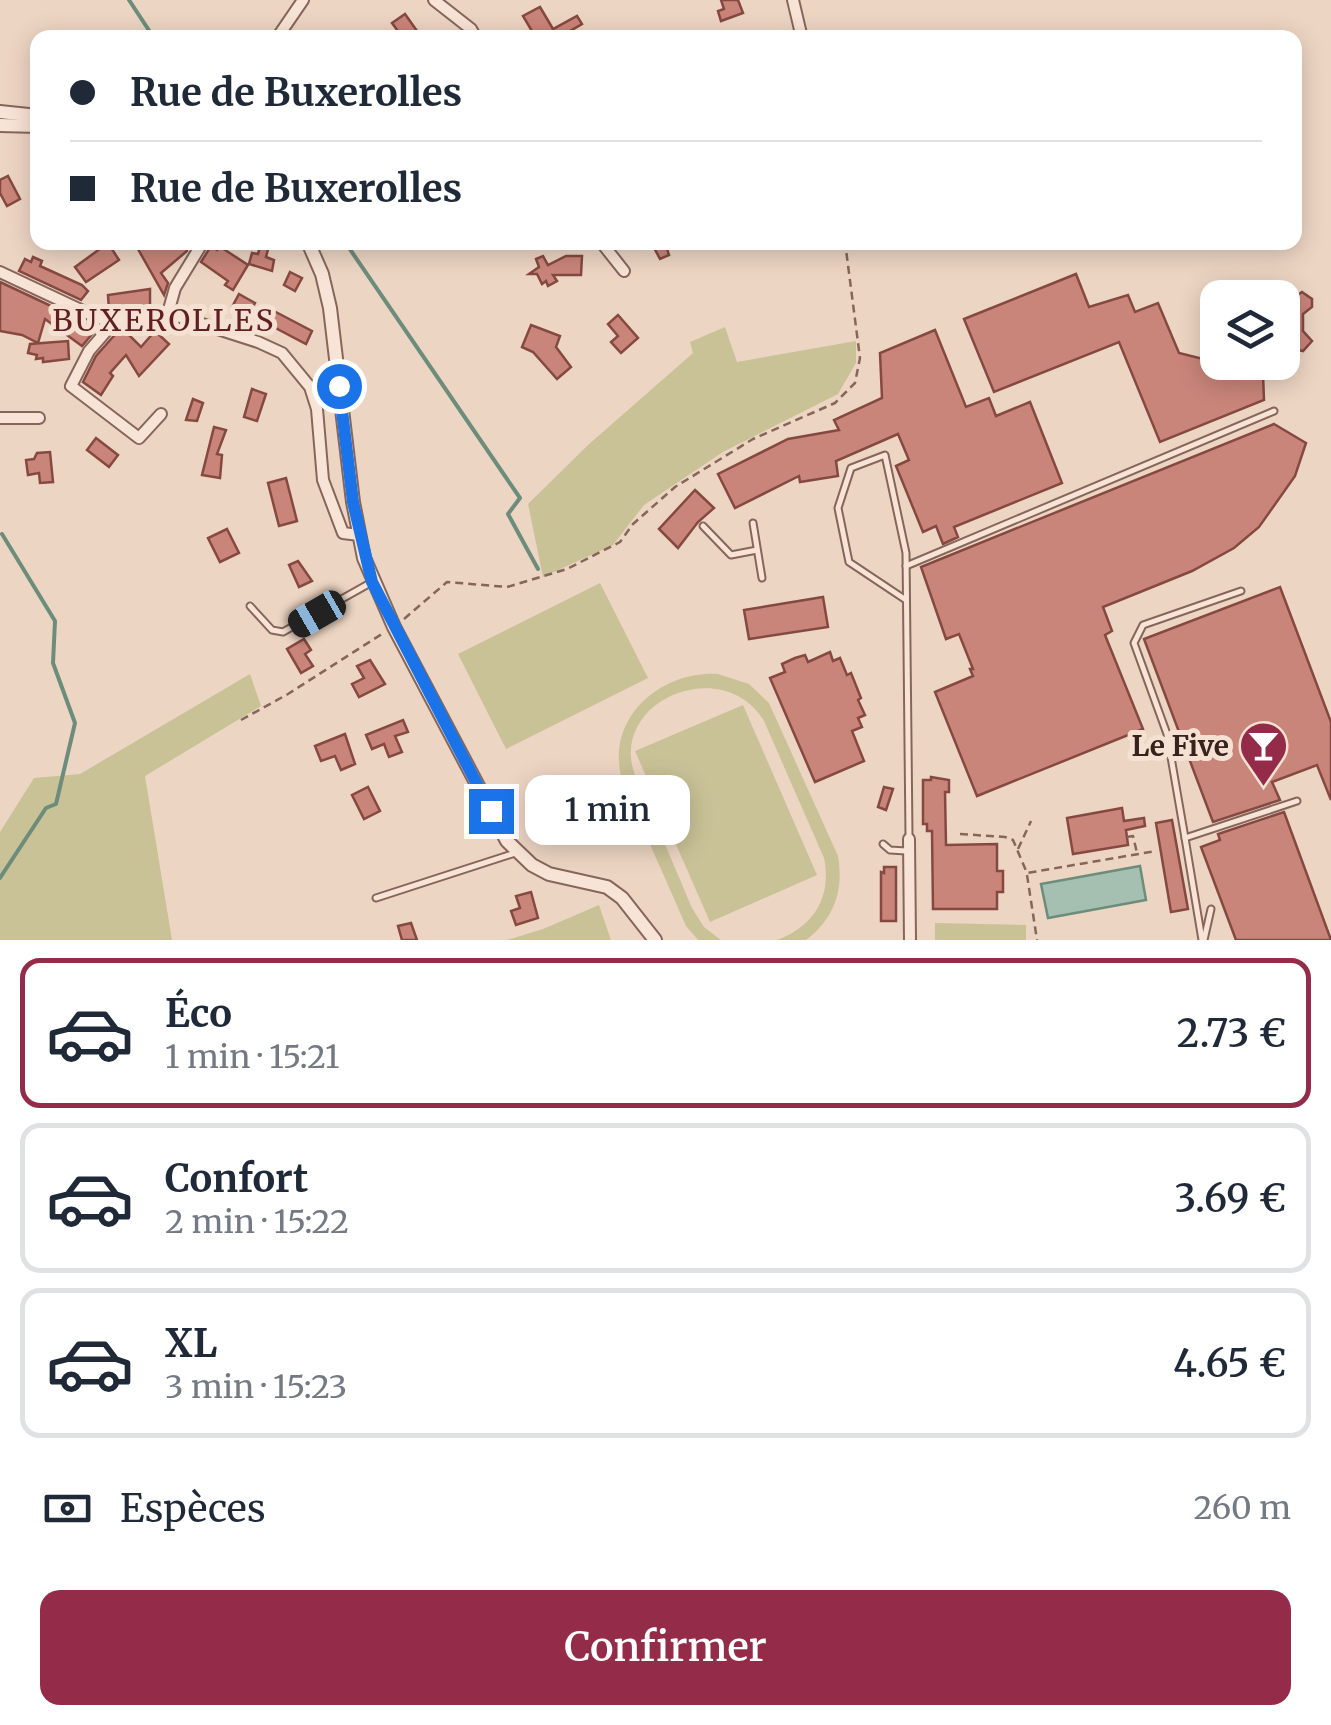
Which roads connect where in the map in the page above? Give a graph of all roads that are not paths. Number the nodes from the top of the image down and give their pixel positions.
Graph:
1 (303, 0) edge
2 (434, 0) edge
3 (793, 0) edge
4 (281, 30) edge
5 (471, 30) edge
6 (800, 30) edge
7 (0, 112) edge
8 (30, 115) edge
9 (0, 125) edge
10 (30, 126) edge
11 (198, 250) edge
12 (312, 250) edge
13 (607, 250) edge
14 (624, 271) dead end
15 (0, 272) edge
16 (168, 314) junction
17 (114, 320) junction
18 (1274, 411) dead end
19 (161, 414) dead end
20 (0, 418) edge
21 (39, 418) dead end
22 (754, 524) dead end
23 (703, 526) dead end
24 (359, 536) junction
25 (758, 550) junction
26 (906, 566) junction
27 (762, 578) dead end
28 (372, 582) junction
29 (1240, 591) dead end
30 (906, 600) junction
31 (250, 606) dead end
32 (1297, 801) dead end
33 (1185, 838) junction
34 (884, 844) dead end
35 (909, 845) junction
36 (518, 852) junction
37 (376, 898) dead end
38 (1211, 909) dead end
39 (655, 940) edge
40 (910, 940) edge
41 (1203, 940) edge

1 - 4 street
2 - 5 street
3 - 6 street
7 - 8 street
9 - 10 street
11 - 16 street
12 - 24 street
13 - 14 street
15 - 17 street
16 - 17 street
16 - 24 street
17 - 19 street
18 - 26 lane
20 - 21 street
22 - 25 lane
23 - 25 lane
24 - 28 street
25 - 27 lane
26 - 30 lane
26 - 30 lane
28 - 31 lane
28 - 36 street
29 - 33 lane
30 - 35 lane
32 - 33 lane
33 - 41 lane
34 - 35 lane
35 - 40 street
36 - 37 lane
36 - 39 street
38 - 41 lane

